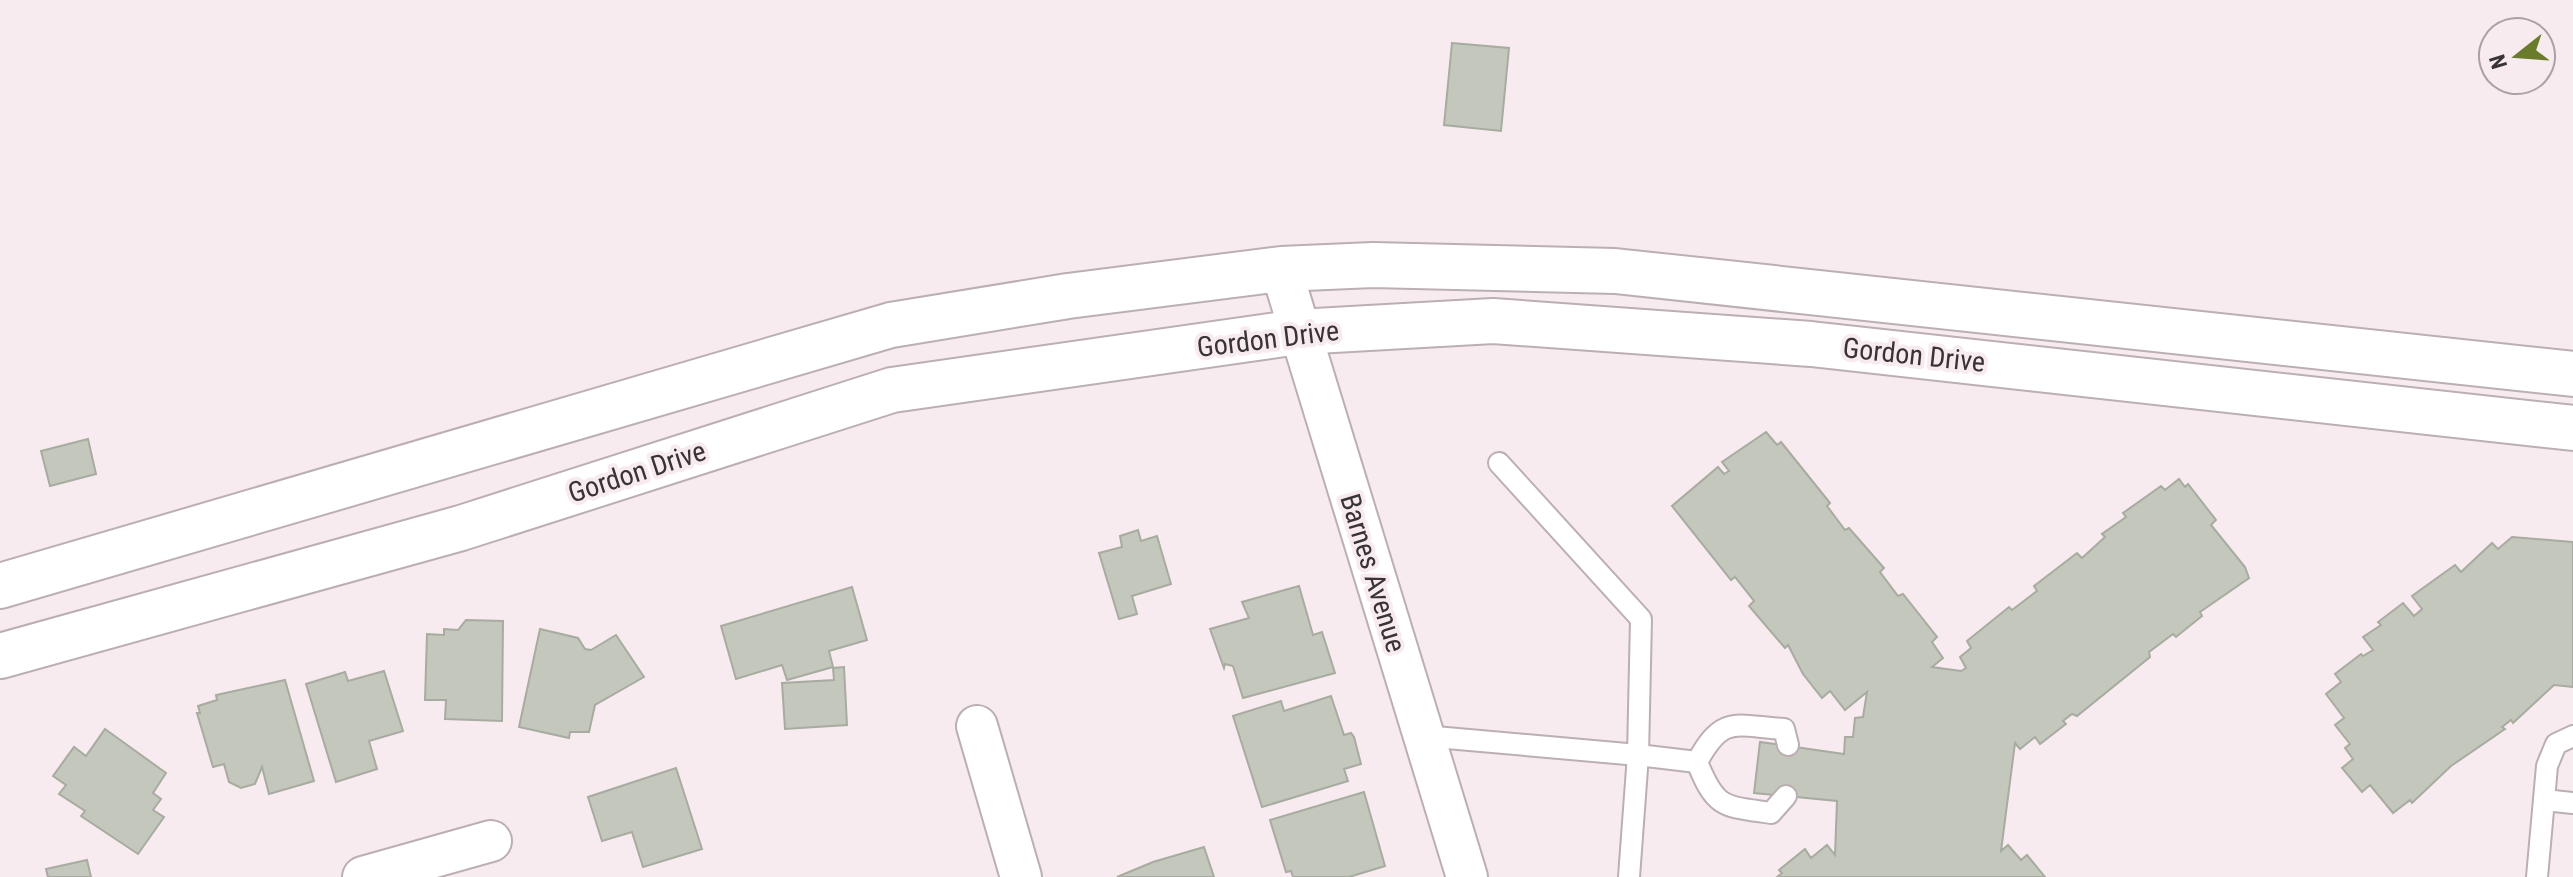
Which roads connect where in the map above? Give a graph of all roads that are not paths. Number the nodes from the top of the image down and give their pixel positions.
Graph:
1 (1281, 269) junction
2 (1298, 332) junction
3 (2573, 374) edge
4 (2573, 428) edge
5 (1499, 463) dead end
6 (0, 586) edge
7 (0, 656) edge
8 (977, 726) dead end
9 (1424, 736) junction
10 (2573, 736) edge
11 (1788, 745) dead end
12 (1638, 755) junction
13 (1697, 762) junction
14 (1786, 796) dead end
15 (2544, 800) junction
16 (2573, 803) edge
17 (491, 841) dead end
18 (363, 877) edge
19 (1021, 877) edge
20 (1467, 877) edge
21 (1629, 877) edge
22 (2537, 877) edge

1 - 2 street, Barnes Avenue
1 - 3 main road, Gordon Drive
1 - 6 main road, Gordon Drive
2 - 4 main road, Gordon Drive
2 - 7 main road, Gordon Drive
2 - 9 street, Barnes Avenue
5 - 12 lane
8 - 19 street
9 - 12 lane
9 - 20 street, Barnes Avenue
10 - 15 lane
11 - 13 lane
12 - 13 lane
12 - 21 lane
13 - 14 lane
15 - 16 lane
15 - 22 lane
17 - 18 street

